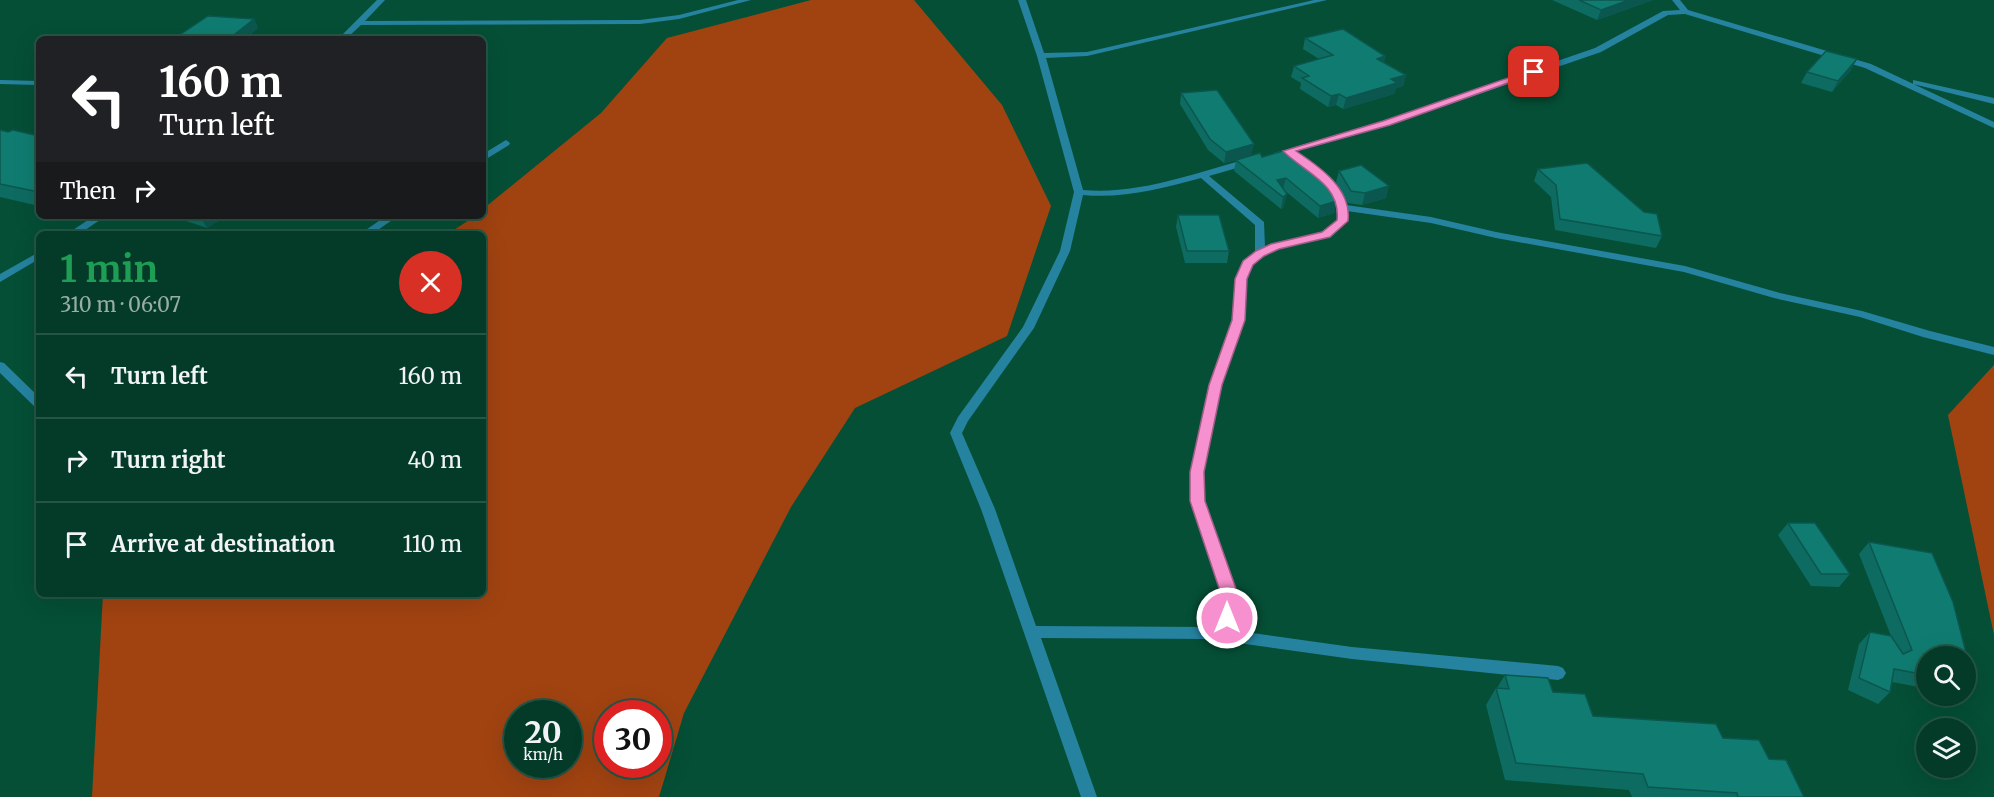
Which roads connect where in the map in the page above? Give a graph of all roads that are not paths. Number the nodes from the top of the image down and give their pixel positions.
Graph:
1 (381, 0) edge
2 (747, 0) edge
3 (1022, 0) edge
4 (1323, 0) edge
5 (1676, 0) edge
6 (1685, 12) junction
7 (359, 23) junction
8 (345, 36) edge
9 (1041, 56) junction
10 (1905, 81) junction
11 (0, 82) edge
12 (36, 83) edge
13 (1994, 101) edge
14 (1994, 125) edge
15 (506, 143) dead end
16 (486, 156) edge
17 (1270, 156) edge
18 (1259, 159) edge
19 (1316, 169) edge
20 (1203, 175) junction
21 (1079, 192) junction
22 (1344, 208) junction
23 (96, 219) edge
24 (388, 219) edge
25 (77, 231) edge
26 (370, 231) edge
27 (1260, 254) junction
28 (36, 257) edge
29 (0, 279) edge
30 (1994, 351) edge
31 (0, 366) edge
32 (36, 401) edge
33 (1031, 632) junction
34 (1210, 633) junction
35 (1558, 673) dead end
36 (1089, 797) edge

1 - 7 street
2 - 7 street
3 - 9 street
4 - 9 street
5 - 6 street
6 - 10 street
6 - 17 street
7 - 8 street
9 - 21 street
10 - 13 street
10 - 14 street
11 - 12 street
15 - 16 street
18 - 20 street
19 - 22 street
20 - 21 street
20 - 27 street
21 - 33 street
22 - 27 street
22 - 30 street
23 - 25 street
24 - 26 street
27 - 34 street
28 - 29 street
31 - 32 street
33 - 34 street
33 - 36 street
34 - 35 street

